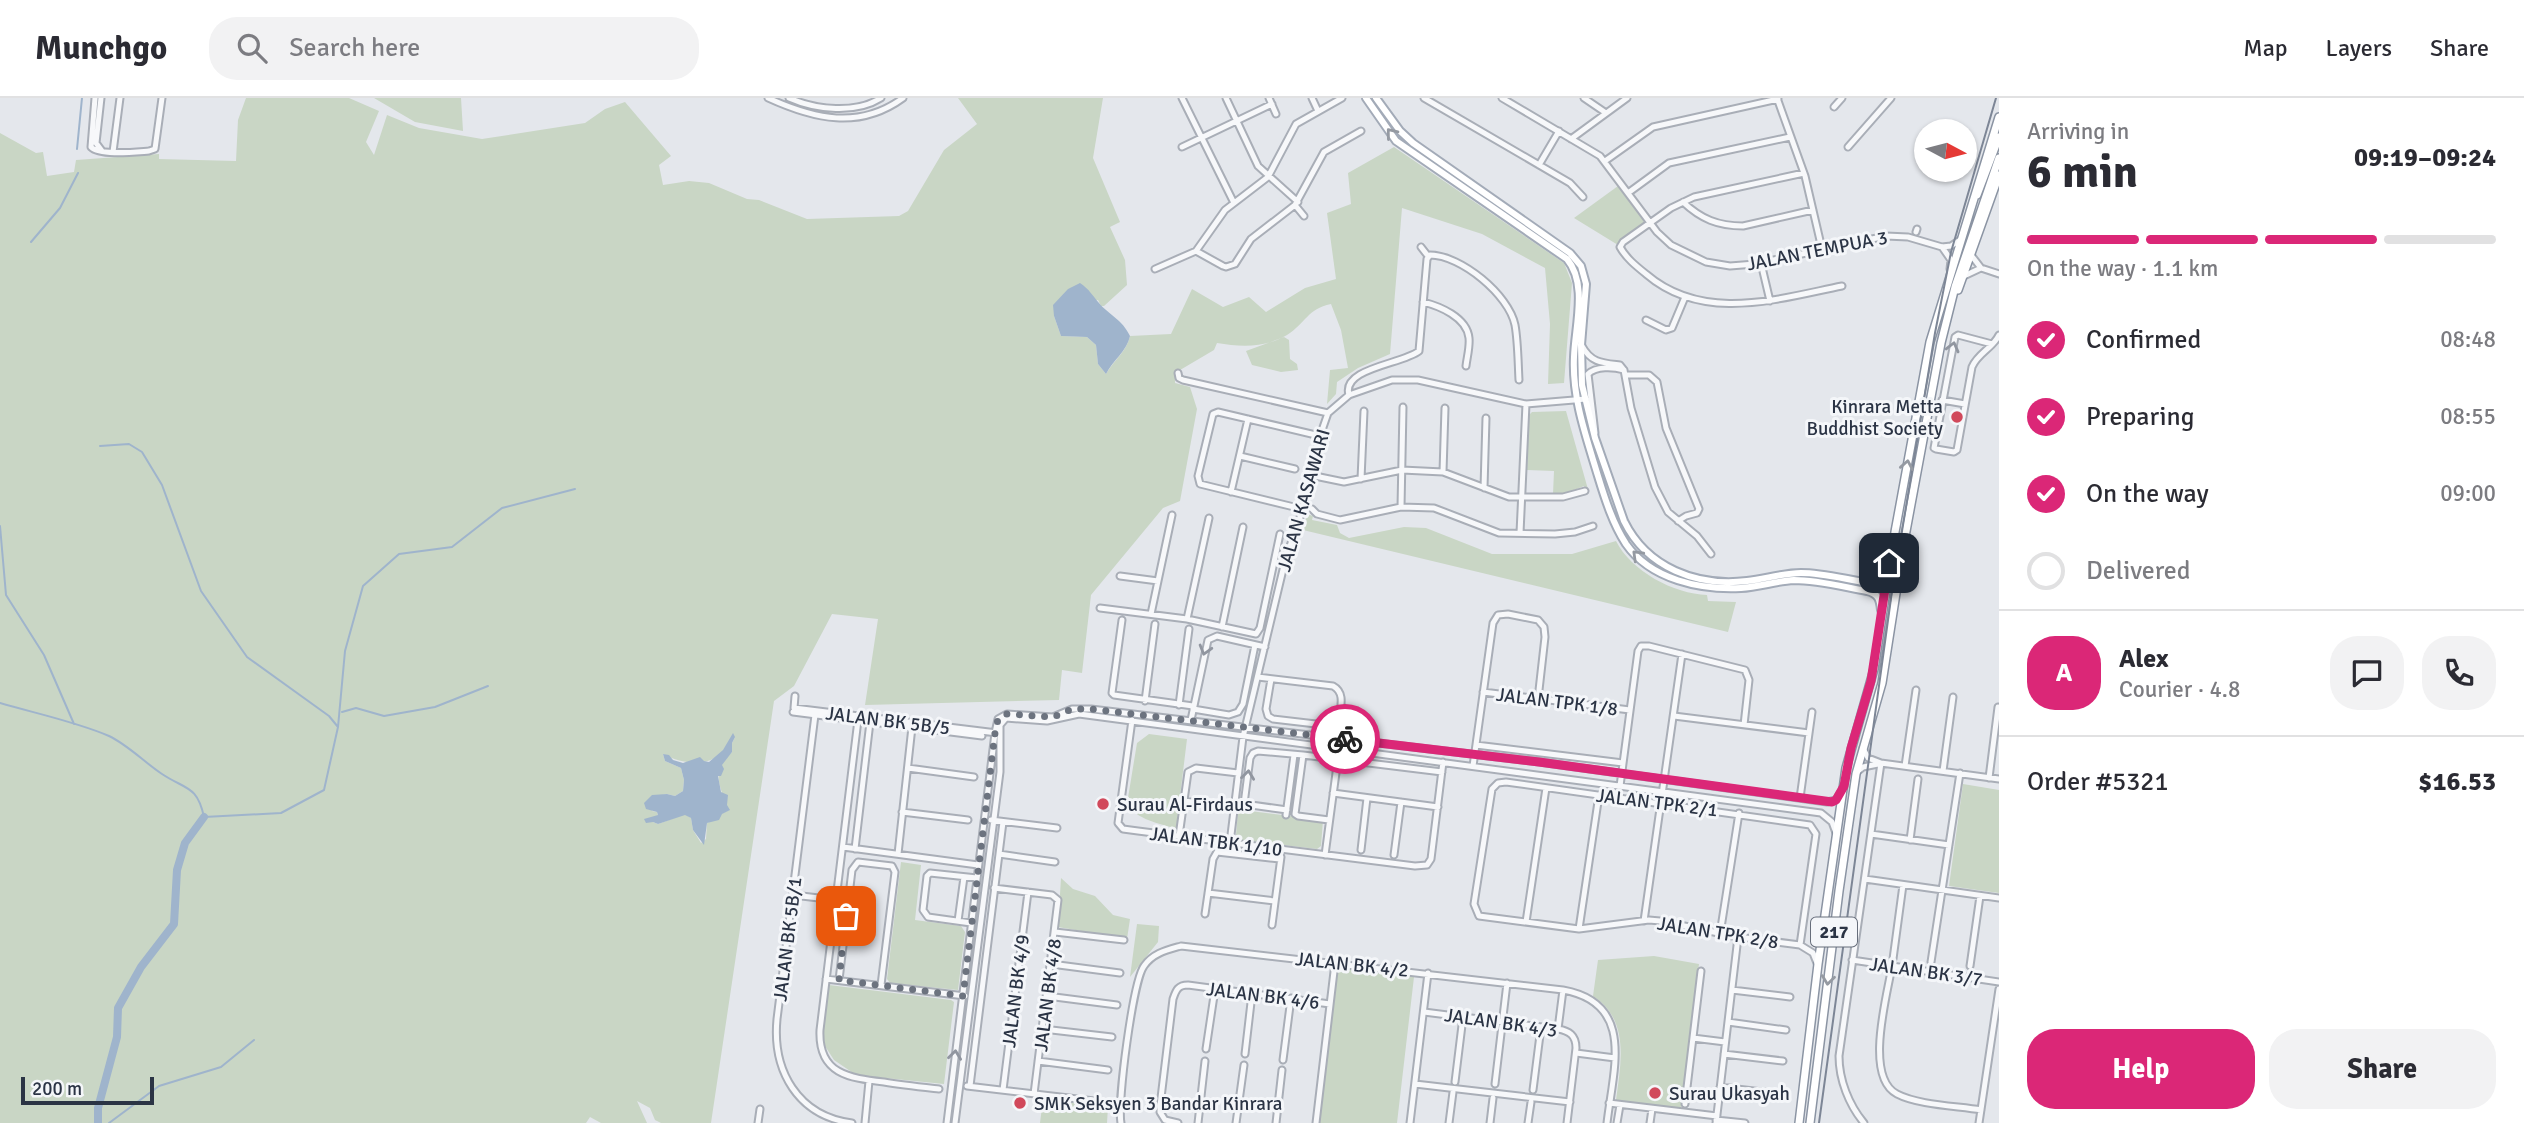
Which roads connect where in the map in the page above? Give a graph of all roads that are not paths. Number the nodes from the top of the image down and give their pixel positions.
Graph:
1 (98, 98) edge
2 (120, 98) edge
3 (162, 98) edge
4 (768, 98) edge
5 (789, 98) edge
6 (842, 98) edge
7 (881, 98) edge
8 (903, 98) edge
9 (1182, 98) edge
10 (1226, 98) edge
11 (1312, 98) edge
12 (1342, 98) edge
13 (1366, 98) edge
14 (1376, 98) edge
15 (1424, 98) edge
16 (1502, 98) edge
17 (1584, 98) edge
18 (1627, 98) edge
19 (1842, 98) edge
20 (1880, 98) edge
21 (1777, 99) edge
22 (798, 100) edge
23 (1270, 101) edge
24 (1889, 101) edge
25 (841, 107) junction
26 (1834, 107) dead end
27 (1318, 111) junction
28 (1606, 113) junction
29 (1276, 114) dead end
30 (1999, 117) edge
31 (1237, 121) junction
32 (1361, 131) dead end
33 (1559, 131) junction
34 (1790, 136) junction
35 (1999, 137) edge
36 (1201, 138) junction
37 (1571, 139) junction
38 (1182, 147) dead end
39 (1847, 147) dead end
40 (110, 152) junction
41 (1997, 154) edge
42 (1605, 161) junction
43 (1539, 165) junction
44 (1804, 173) junction
45 (1999, 175) edge
46 (1268, 177) junction
47 (1628, 193) junction
48 (1583, 197) dead end
49 (1974, 201) junction
50 (1683, 202) junction
51 (1234, 203) junction
52 (1296, 204) junction
53 (1813, 210) junction
54 (1304, 216) dead end
55 (1650, 223) junction
56 (1962, 237) junction
57 (1421, 247) dead end
58 (1942, 247) junction
59 (1822, 249) junction
60 (1196, 251) junction
61 (1971, 255) junction
62 (1428, 256) junction
63 (1761, 263) junction
64 (1981, 268) junction
65 (1155, 269) dead end
66 (1999, 274) edge
67 (1964, 276) junction
68 (1948, 280) junction
69 (1842, 286) dead end
70 (1685, 297) junction
71 (1770, 301) junction
72 (1423, 302) junction
73 (1951, 306) junction
74 (1646, 320) dead end
75 (1999, 335) edge
76 (1992, 344) junction
77 (1581, 345) junction
78 (1466, 366) dead end
79 (1624, 372) junction
80 (1186, 380) dead end
81 (1519, 380) dead end
82 (1932, 386) junction
83 (1349, 395) junction
84 (1586, 399) junction
85 (1576, 400) junction
86 (1942, 400) junction
87 (1526, 404) junction
88 (1965, 404) junction
89 (1404, 407) dead end
90 (1445, 408) dead end
91 (1928, 410) junction
92 (1364, 411) dead end
93 (1328, 414) junction
94 (1486, 418) dead end
95 (1248, 419) junction
96 (1320, 436) junction
97 (1595, 438) junction
98 (1240, 456) junction
99 (1294, 468) dead end
100 (1402, 470) junction
101 (1443, 472) junction
102 (1310, 475) junction
103 (1361, 479) junction
104 (1483, 488) junction
105 (1586, 491) dead end
106 (1231, 492) junction
107 (1522, 496) junction
108 (1294, 507) dead end
109 (1401, 507) junction
110 (1312, 509) dead end
111 (1172, 515) dead end
112 (1209, 518) dead end
113 (1678, 521) junction
114 (1593, 526) dead end
115 (1243, 527) dead end
116 (1520, 533) junction
117 (1280, 534) dead end
118 (1711, 554) dead end
119 (1889, 563) junction
120 (1120, 576) dead end
121 (1158, 581) junction
122 (1842, 583) junction
123 (1269, 586) junction
124 (1279, 588) junction
125 (1100, 608) dead end
126 (1151, 614) junction
127 (1187, 619) junction
128 (1122, 620) dead end
129 (1881, 620) junction
130 (1155, 624) dead end
131 (1223, 627) junction
132 (1189, 629) dead end
133 (1255, 645) junction
134 (1265, 647) junction
135 (1682, 654) junction
136 (1258, 677) junction
137 (1271, 679) junction
138 (1916, 690) dead end
139 (1483, 692) junction
140 (795, 696) dead end
141 (1953, 697) dead end
142 (1538, 699) junction
143 (1145, 701) junction
144 (1179, 705) junction
145 (1998, 707) edge
146 (1193, 708) junction
147 (1630, 709) junction
148 (793, 712) dead end
149 (1812, 712) dead end
150 (1133, 714) junction
151 (815, 715) junction
152 (1674, 716) junction
153 (858, 720) junction
154 (1191, 720) junction
155 (870, 722) junction
156 (1132, 722) junction
157 (1744, 725) junction
158 (912, 727) junction
159 (1246, 727) junction
160 (998, 733) junction
161 (1809, 733) junction
162 (982, 736) dead end
163 (1243, 737) junction
164 (1476, 744) junction
165 (1863, 746) junction
166 (1294, 755) junction
167 (1303, 755) junction
168 (1475, 756) junction
169 (1338, 758) junction
170 (1443, 762) junction
171 (1623, 763) junction
172 (1881, 763) junction
173 (1473, 766) junction
174 (1905, 766) junction
175 (908, 768) junction
176 (1943, 771) junction
177 (1442, 772) junction
178 (1238, 773) junction
179 (1959, 773) junction
180 (1622, 774) junction
181 (1856, 774) junction
182 (974, 777) dead end
183 (1989, 778) junction
184 (1919, 779) dead end
185 (1999, 779) edge
186 (1619, 786) junction
187 (1664, 786) junction
188 (1844, 786) junction
189 (1546, 788) junction
190 (1333, 793) junction
191 (1599, 795) junction
192 (1367, 798) junction
193 (1800, 798) junction
194 (1184, 801) junction
195 (1401, 802) junction
196 (1662, 802) junction
197 (1234, 803) junction
198 (1244, 804) junction
199 (1224, 806) dead end
200 (1438, 807) junction
201 (902, 812) junction
202 (1739, 813) junction
203 (968, 820) dead end
204 (985, 820) junction
205 (1329, 820) junction
206 (993, 821) junction
207 (1003, 822) junction
208 (1057, 828) dead end
209 (1871, 834) junction
210 (1180, 836) junction
211 (1837, 836) junction
212 (1910, 840) junction
213 (1230, 843) junction
214 (1949, 845) junction
215 (843, 847) junction
216 (855, 849) junction
217 (1281, 850) junction
218 (1360, 850) dead end
219 (898, 853) junction
220 (999, 854) junction
221 (1325, 855) junction
222 (1394, 855) dead end
223 (1280, 859) junction
224 (1055, 862) dead end
225 (978, 865) junction
226 (988, 866) junction
227 (964, 877) junction
228 (976, 878) junction
229 (1865, 879) junction
230 (1903, 885) junction
231 (994, 888) junction
232 (1942, 890) junction
233 (1028, 892) junction
234 (1208, 892) junction
235 (793, 895) junction
236 (1979, 896) junction
237 (1999, 898) edge
238 (836, 901) junction
239 (1275, 901) junction
240 (1205, 914) dead end
241 (1483, 917) joint
242 (958, 921) junction
243 (1644, 921) junction
244 (1526, 922) junction
245 (971, 923) junction
246 (1272, 925) dead end
247 (1580, 929) junction
248 (1055, 932) junction
249 (1720, 934) junction
250 (1738, 937) junction
251 (1124, 940) dead end
252 (1800, 945) junction
253 (1852, 960) junction
254 (1892, 962) junction
255 (1931, 962) dead end
256 (1335, 963) junction
257 (1051, 964) junction
258 (1818, 964) junction
259 (1970, 966) dead end
260 (1701, 971) dead end
261 (1120, 973) dead end
262 (1428, 973) junction
263 (826, 979) junction
264 (839, 980) junction
265 (1999, 982) edge
266 (1507, 983) junction
267 (881, 985) junction
268 (1215, 989) junction
269 (1999, 989) edge
270 (1563, 990) junction
271 (1732, 990) junction
272 (1252, 994) junction
273 (963, 996) junction
274 (1047, 996) junction
275 (971, 997) junction
276 (1790, 997) dead end
277 (1291, 999) junction
278 (1330, 1003) junction
279 (1117, 1005) dead end
280 (1424, 1012) junction
281 (1463, 1017) junction
282 (1502, 1022) junction
283 (1728, 1022) junction
284 (1541, 1027) junction
285 (1043, 1029) junction
286 (1558, 1029) junction
287 (1786, 1030) dead end
288 (1112, 1037) dead end
289 (1693, 1038) junction
290 (1726, 1042) junction
291 (1206, 1049) dead end
292 (1576, 1053) junction
293 (1245, 1054) dead end
294 (1724, 1054) junction
295 (1615, 1058) junction
296 (1205, 1060) dead end
297 (1283, 1060) dead end
298 (1038, 1061) junction
299 (1783, 1061) dead end
300 (1244, 1065) dead end
301 (1108, 1070) dead end
302 (1282, 1070) dead end
303 (869, 1080) junction
304 (1455, 1082) dead end
305 (952, 1084) junction
306 (1415, 1084) junction
307 (1494, 1084) dead end
308 (960, 1085) junction
309 (970, 1086) junction
310 (1720, 1087) junction
311 (939, 1089) dead end
312 (1003, 1090) junction
313 (1532, 1090) dead end
314 (1453, 1092) dead end
315 (1034, 1094) junction
316 (1779, 1094) dead end
317 (1814, 1095) junction
318 (1493, 1098) dead end
319 (1531, 1102) dead end
320 (1570, 1102) junction
321 (1609, 1103) junction
322 (1120, 1104) junction
323 (1685, 1104) dead end
324 (1620, 1105) junction
325 (760, 1109) dead end
326 (1652, 1109) junction
327 (1981, 1110) junction
328 (1685, 1113) junction
329 (1716, 1120) edge
330 (758, 1123) edge
331 (852, 1123) edge
332 (865, 1123) edge
333 (947, 1123) edge
334 (955, 1123) edge
335 (1121, 1123) edge
336 (1178, 1123) edge
337 (1198, 1123) edge
338 (1236, 1123) edge
339 (1276, 1123) edge
340 (1316, 1123) edge
341 (1410, 1123) edge
342 (1449, 1123) edge
343 (1490, 1123) edge
344 (1528, 1123) edge
345 (1567, 1123) edge
346 (1607, 1123) edge
347 (1617, 1123) edge
348 (1650, 1123) edge
349 (1684, 1123) edge
350 (1745, 1123) edge
351 (1799, 1123) edge
352 (1810, 1123) edge
353 (1864, 1123) edge
354 (1979, 1123) edge

1 - 40 street
2 - 40 street
3 - 40 street
4 - 8 street
5 - 22 street
6 - 25 street
7 - 25 street
9 - 36 street
10 - 31 street
11 - 27 street
12 - 27 street
85 -> 13 main road
14 - 77 main road
15 - 43 street
16 - 33 street, JALAN TEMPUA 3
17 - 28 street
18 - 28 street
19 - 26 street
20 - 24 street
21 - 34 street
21 - 42 street
22 - 25 street
23 - 29 street
23 - 31 street
24 - 39 street
27 - 46 street
28 - 37 street
30 - 49 highway
31 - 36 street
31 - 46 street
32 - 52 street
33 - 37 street, JALAN TEMPUA 3
33 - 43 street
34 - 44 street
34 - 47 street
35 - 41 highway
36 - 38 street
36 - 51 street
37 - 42 street, JALAN TEMPUA 3
41 - 49 highway
41 - 73 highway
42 - 47 street, JALAN TEMPUA 3
43 - 48 street
44 - 50 street
44 - 53 street
45 - 61 highway
46 - 51 street
46 - 52 street
47 - 55 street, JALAN TEMPUA 3
49 - 56 highway, 217
50 - 53 street
50 - 55 street
51 - 60 street
52 - 54 street
52 - 60 street
53 - 59 street
55 - 63 street, JALAN TEMPUA 3
55 - 70 street
56 - 58 street
56 - 68 highway, 217
57 - 62 street
58 - 59 street, JALAN TEMPUA 3
58 - 68 street
59 - 63 street, JALAN TEMPUA 3
60 - 65 street
61 - 64 street
61 - 67 highway
62 - 72 street
62 - 81 street
63 - 71 street
64 - 66 street
64 - 67 street
67 - 73 highway
119 -> 68 highway, 217
69 - 71 street
70 - 71 street
70 - 74 street
72 - 78 street
72 - 83 street
73 - 82 highway, 217
75 - 76 street
86 -> 76 street
76 - 88 street
77 - 79 street
77 - 84 main road
79 - 97 street
79 - 113 street
79 - 113 street
80 - 93 street
82 - 86 street
82 - 91 highway, 217
83 - 87 street, JALAN KASAWARI
83 - 93 street, JALAN KASAWARI
84 - 85 street, JALAN KASAWARI
84 - 97 main road
85 - 87 street, JALAN KASAWARI
122 -> 85 main road
86 - 88 street
86 - 88 street
86 - 91 street
87 - 107 street
89 - 100 street
90 - 101 street
91 - 165 highway, 217
92 - 103 street
93 - 96 street, JALAN KASAWARI
94 - 104 street
95 - 96 street
95 - 98 street
95 - 106 street
96 - 102 street, JALAN KASAWARI
97 - 122 main road
98 - 99 street
98 - 106 street
100 - 101 street
100 - 103 street
100 - 109 street
101 - 104 street
102 - 103 street
102 - 124 street, JALAN KASAWARI
104 - 107 street
105 - 107 street
106 - 108 street
107 - 116 street
109 - 110 street
109 - 116 street
111 - 121 street
112 - 127 street
113 - 118 street
114 - 116 street
115 - 131 street
117 - 123 street
119 - 122 main road
119 - 129 highway, 217
120 - 121 street
121 - 126 street
122 - 129 main road
123 - 124 street
123 - 131 street
124 - 134 street, JALAN KASAWARI
125 - 126 street
126 - 127 street
127 - 131 street
128 - 143 street
129 - 188 highway, 217
130 - 143 street
132 - 144 street
133 - 134 street
133 - 146 street
133 -> 146 street
134 - 136 street, JALAN KASAWARI
135 - 147 street
135 - 152 street
135 - 157 street
136 - 137 street
136 - 159 street, JALAN KASAWARI
137 - 137 street
138 - 174 street
139 - 142 street, JALAN TPK 1/8
139 - 142 street
139 - 164 street
140 - 160 street, JALAN BK 5B/5
141 - 176 street
142 - 147 street, JALAN TPK 1/8
143 - 144 street
144 - 146 street
145 - 183 street
146 - 154 street
147 - 171 street
148 - 151 street, JALAN BK 5B/5
149 - 161 street
150 - 154 street
150 - 156 street, JALAN TBK 1/10
150 - 160 street
151 - 153 street, JALAN BK 5B/5
151 - 235 street, JALAN BK 5B/1
152 - 157 street
152 - 187 street
153 - 155 street, JALAN BK 5B/5
153 - 215 street
154 - 159 street
155 - 158 street, JALAN BK 5B/5
155 - 216 street
156 - 160 street
156 - 163 street
156 - 210 street, JALAN TBK 1/10
157 - 161 street
158 - 162 street, JALAN BK 5B/5
158 - 175 street
159 - 163 street, JALAN KASAWARI
159 - 168 street
160 - 204 street
160 - 206 street
161 - 193 street
163 - 170 street
163 - 178 street, JALAN KASAWARI
164 - 168 street
164 - 171 street
165 - 172 street
165 - 181 highway, 217
166 - 167 street
198 -> 166 street
166 - 198 street
167 - 169 street
167 - 205 street
168 - 173 street
168 - 180 street
169 - 177 street
169 - 190 street
170 - 173 street
170 - 177 street
171 - 180 street
172 - 174 street
172 - 181 street
172 - 209 street
173 - 186 street
174 - 176 street
175 - 182 street
175 - 201 street
176 - 179 street
177 - 200 street
178 - 194 street
178 - 197 street, JALAN KASAWARI
179 - 183 street
179 - 214 street
180 - 186 street
180 - 187 street
181 -> 317 highway, 217
183 - 185 street
184 - 212 street
186 - 187 street
187 - 193 street
187 - 196 street
187 - 211 street
188 - 193 street
188 - 211 highway, 217
189 - 191 street, JALAN TPK 2/1
189 - 241 street, JALAN TPK 2/1
189 - 244 street
190 - 192 street
190 - 205 street
191 - 196 street, JALAN TPK 2/1
191 - 247 street
192 - 195 street
192 - 218 street
194 - 199 street
194 - 210 street
195 - 200 street
195 - 222 street
196 - 202 street, JALAN TPK 2/1
196 - 243 street
197 - 198 street
197 - 213 street, JALAN KASAWARI
200 - 221 street, JALAN TBK 1/10
201 - 203 street
201 - 219 street
202 - 249 street
202 - 252 street, JALAN TPK 2/1
204 - 206 street
204 - 225 street
205 - 221 street
206 - 207 street
206 - 226 street
207 - 208 street
207 - 220 street
209 - 212 street
209 - 229 street
210 - 213 street, JALAN TBK 1/10
211 - 258 highway, 217
212 - 214 street
213 - 217 street, JALAN TBK 1/10
214 - 232 street
215 - 216 street
215 - 238 street
216 - 219 street
217 - 221 street, JALAN TBK 1/10
217 - 223 street
219 - 225 street
220 - 224 street
220 - 231 street
223 - 234 street
223 - 239 street
225 - 226 street
225 - 228 street
226 - 275 street
227 - 228 street
227 - 242 street
227 - 242 street
228 - 245 street
229 - 230 street
229 - 253 street
230 - 232 street
230 - 254 street
231 - 233 street
231 - 309 street
232 - 236 street
232 - 255 street
233 - 248 street, JALAN BK 4/8
233 - 312 street, JALAN BK 4/9
234 - 239 street
234 - 240 street
235 - 238 street
235 - 331 street, JALAN BK 5B/1
236 - 237 street
236 - 259 street
238 - 263 street
239 - 246 street
241 - 244 street, JALAN TPK 2/8
242 - 245 street
243 - 247 street, JALAN TPK 2/8
243 - 249 street, JALAN TPK 2/8
244 - 247 street, JALAN TPK 2/8
245 - 273 street
248 - 251 street
248 - 257 street, JALAN BK 4/8
249 - 250 street, JALAN TPK 2/8
250 - 252 street, JALAN TPK 2/8
250 - 271 street
252 - 258 street, JALAN TPK 2/8
253 - 254 street, JALAN BK 3/7
253 - 353 street
254 - 265 street, JALAN BK 3/7
254 - 327 street
256 - 262 street, JALAN BK 4/2
256 - 278 street
256 - 322 street, JALAN BK 4/2
257 - 261 street
257 - 274 street, JALAN BK 4/8
258 - 351 highway, 217
260 - 289 street
262 - 266 street, JALAN BK 4/2
262 - 280 street
263 - 264 street
263 - 303 street
264 - 267 street
264 - 267 street
266 - 270 street, JALAN BK 4/2
266 - 282 street
267 - 273 street
268 - 272 street, JALAN BK 4/6
268 - 291 street
268 - 336 street, JALAN BK 4/6
269 - 327 street
270 - 286 street
270 - 295 street, JALAN BK 4/2
271 - 276 street
271 - 283 street
272 - 277 street, JALAN BK 4/6
272 - 293 street
273 - 275 street
305 -> 273 street
274 - 279 street
274 - 285 street, JALAN BK 4/8
275 - 308 street
277 - 278 street, JALAN BK 4/6
277 - 297 street
278 - 340 street
280 - 281 street, JALAN BK 4/3
280 - 306 street
281 - 282 street, JALAN BK 4/3
281 - 304 street
282 - 284 street, JALAN BK 4/3
282 - 307 street
283 - 287 street
283 - 290 street
284 - 286 street, JALAN BK 4/3
284 - 313 street
285 - 288 street
285 - 298 street, JALAN BK 4/8
286 - 292 street, JALAN BK 4/3
289 - 290 street
289 - 323 street
290 - 294 street
292 - 295 street
292 - 320 street, JALAN BK 4/3
294 - 299 street
294 - 310 street
295 - 321 street, JALAN BK 4/2
296 - 337 street
298 - 301 street
298 - 315 street, JALAN BK 4/8
300 - 338 street
302 - 339 street
303 - 311 street
303 - 332 street
305 - 308 street
305 - 333 street
306 - 320 street
306 - 341 street
308 - 309 street
308 - 334 street
309 - 312 street
310 - 316 street
310 - 329 street
312 - 315 street
314 - 342 street
315 - 322 street
317 - 352 highway
317 - 352 highway, 217
318 - 343 street
319 - 344 street
320 - 345 street, JALAN BK 4/3
321 - 324 street
321 - 346 street, JALAN BK 4/2
322 - 335 street, JALAN BK 4/2
324 - 326 street
324 - 347 street
325 - 330 street
326 - 328 street
326 - 348 street
327 - 354 street
328 - 329 street
328 - 349 street
329 - 350 street

